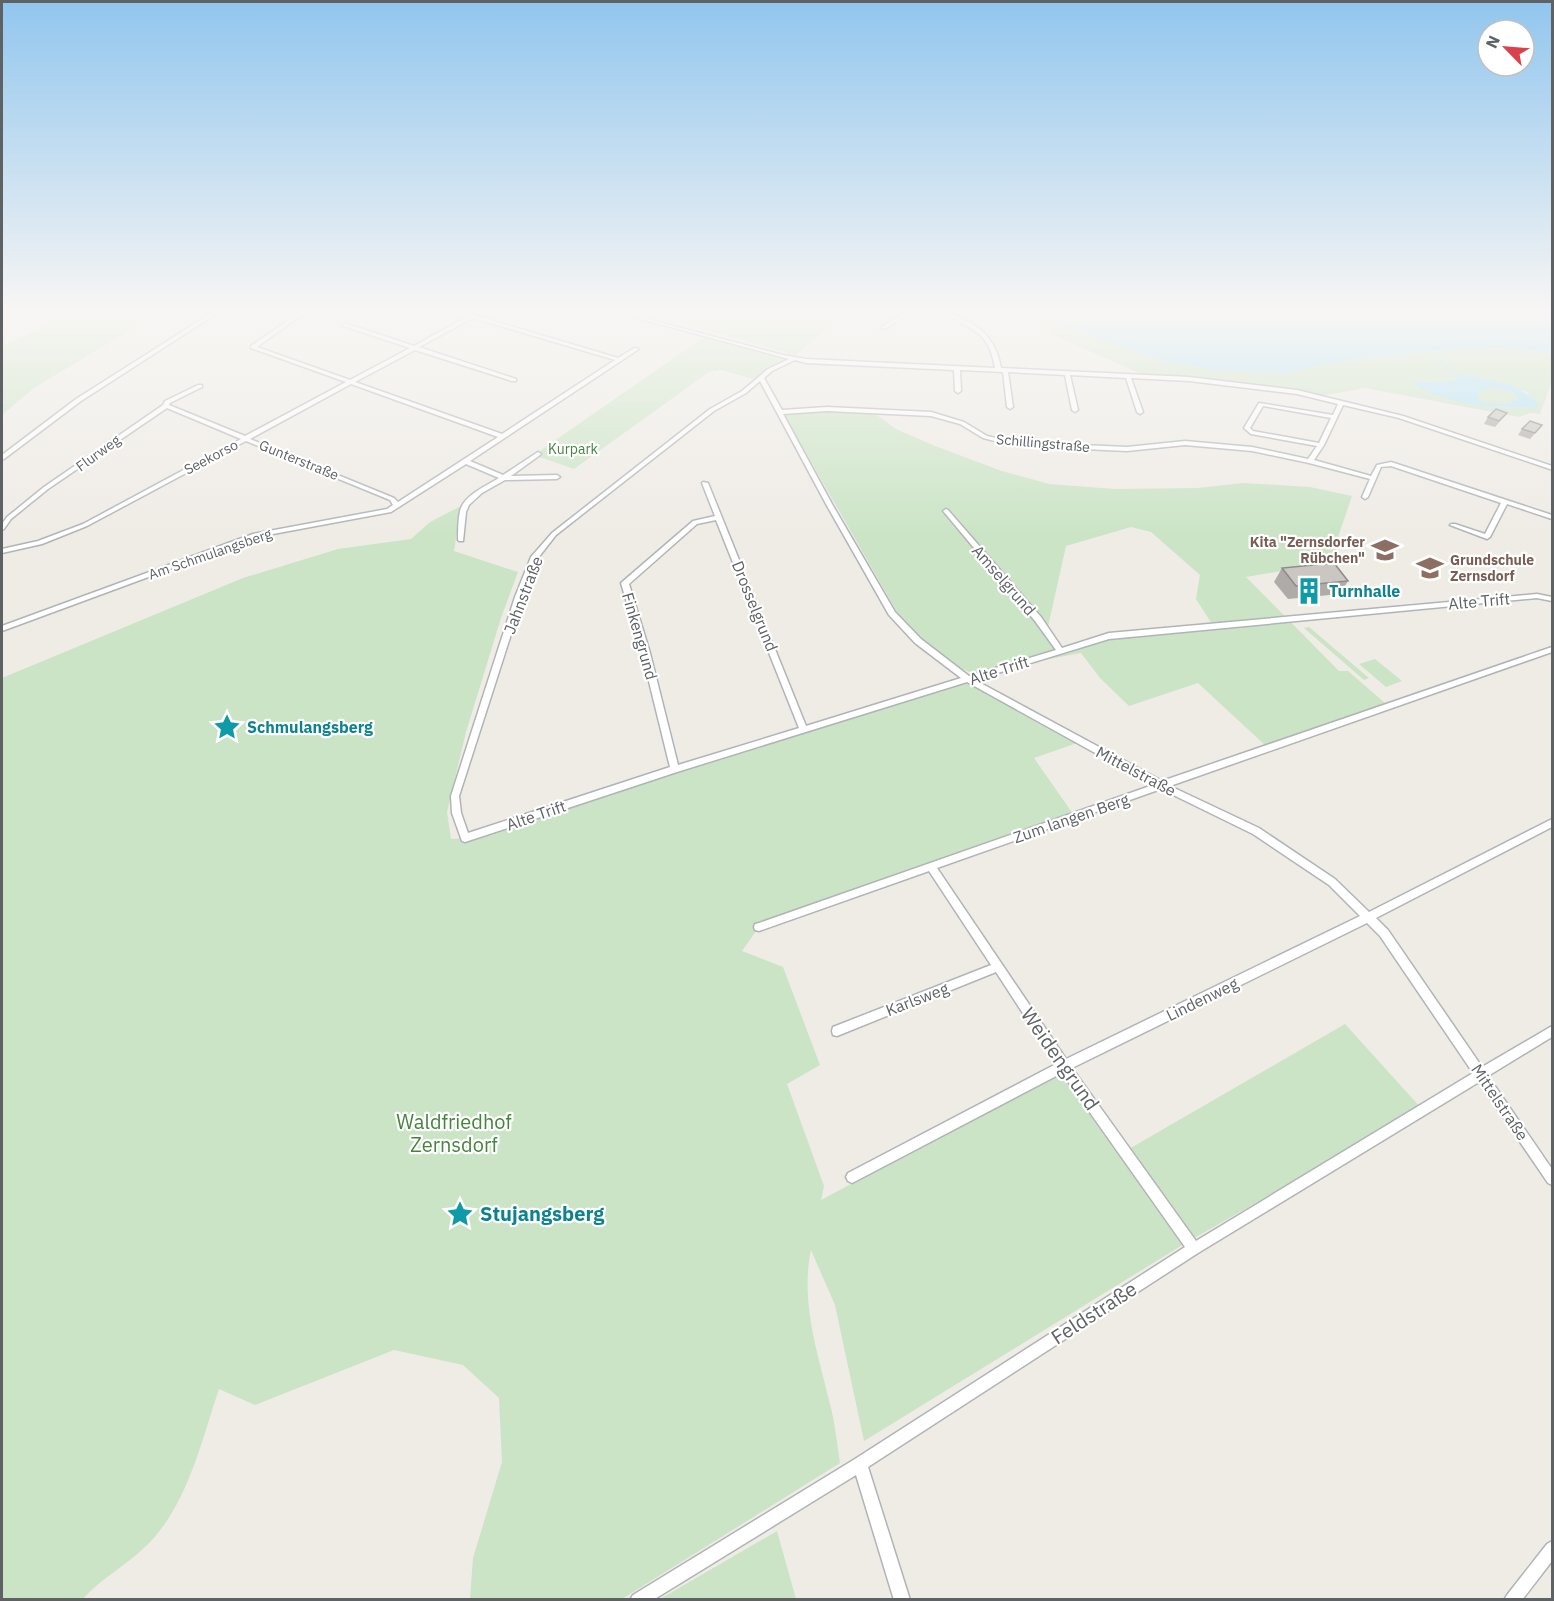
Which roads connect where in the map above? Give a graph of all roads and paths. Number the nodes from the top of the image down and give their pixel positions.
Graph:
1 (93, 389) edge
2 (194, 389) edge
3 (338, 389) edge
4 (370, 389) edge
5 (576, 389) edge
6 (746, 389) edge
7 (767, 389) edge
8 (1006, 389) edge
9 (1070, 389) edge
10 (1132, 389) edge
11 (1271, 389) edge
12 (1342, 402) junction
13 (166, 406) junction
14 (1010, 407) dead end
15 (1075, 410) dead end
16 (780, 412) junction
17 (1140, 412) dead end
18 (1335, 417) junction
19 (503, 437) junction
20 (245, 438) junction
21 (1321, 445) junction
22 (538, 454) dead end
23 (2, 458) edge
24 (1310, 460) junction
25 (465, 461) junction
26 (1552, 468) edge
27 (557, 477) dead end
28 (504, 478) junction
29 (1372, 478) junction
30 (705, 483) dead end
31 (1365, 497) dead end
32 (1505, 502) junction
33 (396, 505) junction
34 (946, 511) dead end
35 (719, 517) junction
36 (1552, 517) edge
37 (1453, 525) dead end
38 (2, 528) edge
39 (461, 540) dead end
40 (2, 551) edge
41 (1552, 599) edge
42 (2, 629) edge
43 (1552, 649) edge
44 (1060, 650) junction
45 (969, 680) junction
46 (804, 730) junction
47 (675, 769) junction
48 (1162, 786) junction
49 (1552, 823) edge
50 (465, 838) joint
51 (931, 867) junction
52 (1369, 917) junction
53 (759, 927) dead end
54 (997, 967) junction
55 (837, 1031) dead end
56 (1552, 1031) edge
57 (1064, 1066) junction
58 (1481, 1075) junction
59 (852, 1177) dead end
60 (1552, 1179) edge
61 (1194, 1249) junction
62 (860, 1464) junction
63 (1550, 1556) edge
64 (638, 1599) edge
65 (902, 1599) edge
66 (1512, 1599) edge

1 - 23 street
2 - 13 street, Flurweg
3 - 20 street, Seekorso
4 - 19 street
5 - 19 street, Am Schmulangsberg
6 - 50 street, Jahnstraße
7 - 16 street, Mittelstraße
8 - 14 street
9 - 15 street
10 - 17 street
11 - 12 street
12 - 18 street
12 - 26 street
13 - 20 street, Gunterstraße
13 - 38 street, Flurweg
16 - 24 street, Schillingstraße
16 - 45 street, Mittelstraße
18 - 21 street
18 - 21 street
19 - 25 street, Am Schmulangsberg
20 - 33 street, Gunterstraße
20 - 40 street, Seekorso
21 - 24 street
22 - 28 street
24 - 29 street, Schillingstraße
25 - 28 street
25 - 33 street, Am Schmulangsberg
27 - 28 street
28 - 39 street
29 - 31 street
29 - 32 street
30 - 35 street, Drosselgrund
32 - 36 street
32 - 37 street
33 - 42 street, Am Schmulangsberg
34 - 44 street, Amselgrund
35 - 46 street, Drosselgrund
35 - 47 street, Finkengrund
41 - 44 street, Alte Trift
43 - 48 street, Zum langen Berg
44 - 45 street, Alte Trift
45 - 46 street, Alte Trift
45 - 48 street, Mittelstraße
46 - 47 street, Alte Trift
47 - 50 street, Alte Trift
48 - 51 street, Zum langen Berg
48 - 52 street, Mittelstraße
49 - 52 street, Lindenweg
51 - 53 street, Zum langen Berg
51 - 54 street, Weidengrund
52 - 57 street, Lindenweg
52 - 58 street, Mittelstraße
54 - 55 street, Karlsweg
54 - 57 street, Weidengrund
56 - 58 street, Feldstraße
57 - 59 street, Lindenweg
57 - 61 street, Weidengrund
58 - 60 street, Mittelstraße
58 - 61 street, Feldstraße
61 - 62 street, Feldstraße
62 - 64 street, Feldstraße
62 - 65 street
63 - 66 street

